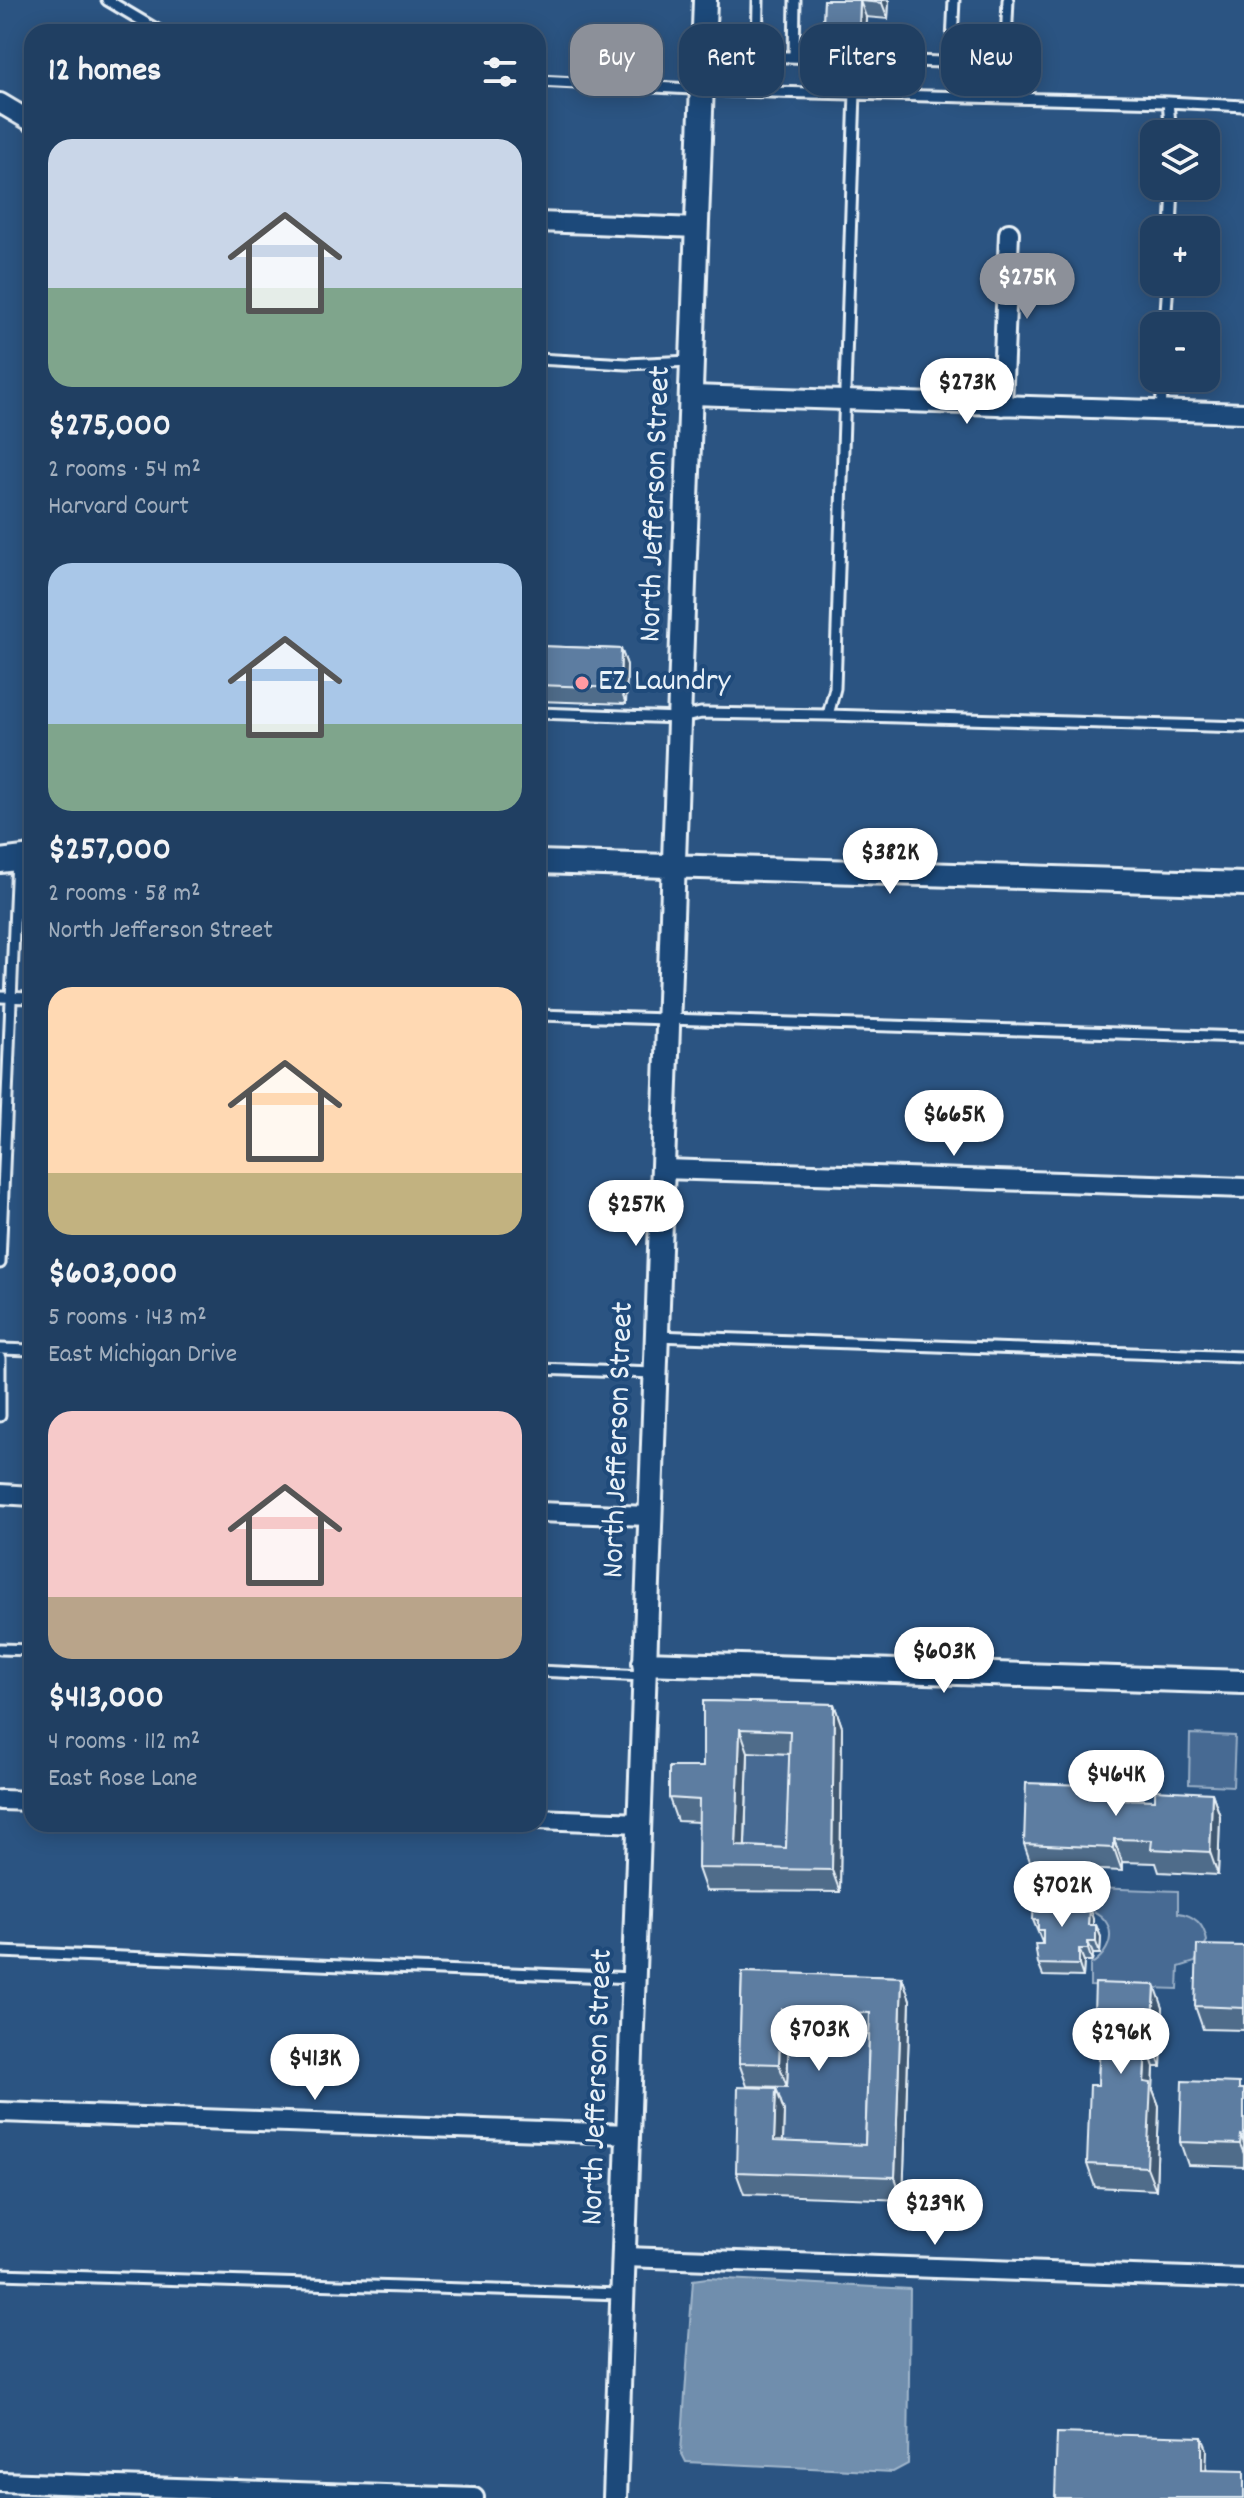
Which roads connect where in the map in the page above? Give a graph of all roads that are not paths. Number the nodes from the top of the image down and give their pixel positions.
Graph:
1 (107, 0) edge
2 (705, 0) edge
3 (758, 0) edge
4 (795, 0) edge
5 (954, 0) edge
6 (1008, 0) edge
7 (148, 24) edge
8 (704, 24) edge
9 (953, 24) edge
10 (1007, 24) edge
11 (794, 57) junction
12 (941, 62) edge
13 (546, 81) edge
14 (679, 88) edge
15 (925, 94) edge
16 (703, 96) edge
17 (855, 96) edge
18 (1168, 102) junction
19 (0, 103) edge
20 (1244, 106) edge
21 (24, 117) edge
22 (1170, 120) edge
23 (546, 222) edge
24 (698, 228) junction
25 (1009, 233) dead end
26 (546, 359) edge
27 (693, 361) junction
28 (1162, 392) edge
29 (692, 395) junction
30 (846, 401) junction
31 (1002, 406) junction
32 (1161, 411) junction
33 (1244, 413) edge
34 (546, 713) edge
35 (828, 715) junction
36 (680, 718) junction
37 (1244, 727) edge
38 (16, 859) edge
39 (546, 862) edge
40 (673, 866) junction
41 (1244, 884) edge
42 (0, 997) edge
43 (14, 997) junction
44 (24, 998) edge
45 (546, 1015) edge
46 (667, 1019) junction
47 (1244, 1037) edge
48 (663, 1169) junction
49 (1244, 1188) edge
50 (0, 1263) edge
51 (656, 1336) junction
52 (0, 1349) edge
53 (24, 1350) edge
54 (1244, 1357) edge
55 (0, 1358) edge
56 (546, 1369) edge
57 (655, 1373) junction
58 (0, 1416) edge
59 (0, 1494) edge
60 (24, 1496) edge
61 (546, 1512) edge
62 (649, 1516) junction
63 (0, 1649) edge
64 (24, 1650) edge
65 (644, 1669) junction
66 (546, 1671) edge
67 (1244, 1682) edge
68 (0, 1800) edge
69 (24, 1801) edge
70 (546, 1819) edge
71 (640, 1823) junction
72 (0, 1952) edge
73 (634, 1978) junction
74 (0, 2112) edge
75 (628, 2134) junction
76 (625, 2257) junction
77 (0, 2274) edge
78 (1244, 2279) edge
79 (624, 2294) junction
80 (0, 2482) edge
81 (474, 2498) edge
82 (615, 2498) edge

1 - 7 lane
2 - 8 street, North Jefferson Street
3 - 11 lane
4 - 11 lane
5 - 9 lane
6 - 10 lane
11 - 12 lane
13 - 14 lane
15 - 18 lane
16 - 24 street, North Jefferson Street
17 - 30 lane
18 - 20 lane
18 - 22 lane
19 - 21 street
23 - 24 street
24 - 27 street, North Jefferson Street
25 - 31 street
26 - 27 lane
27 - 29 street, North Jefferson Street
28 - 32 lane
29 - 30 street
29 - 36 street, North Jefferson Street
30 - 31 street
30 - 35 lane
31 - 32 street
32 - 33 street
34 - 36 lane
35 - 36 lane
35 - 37 lane
36 - 40 street, North Jefferson Street
38 - 43 lane
39 - 40 street
40 - 41 street
40 - 46 street, North Jefferson Street
42 - 43 lane
43 - 44 lane
43 - 50 lane
45 - 46 lane
46 - 47 lane
46 - 48 street, North Jefferson Street
48 - 49 street
48 - 51 street, North Jefferson Street
51 - 54 lane
51 - 57 street, North Jefferson Street
52 - 53 lane
55 - 58 lane
56 - 57 lane
57 - 62 street, North Jefferson Street
59 - 60 street
61 - 62 street
62 - 65 street, North Jefferson Street
63 - 64 lane
65 - 66 lane
65 - 67 street
65 - 71 street, North Jefferson Street
68 - 69 street
70 - 71 street
71 - 73 street, North Jefferson Street
72 - 73 lane
73 - 75 street, North Jefferson Street
74 - 75 street
75 - 76 street, North Jefferson Street
76 - 78 street
76 - 79 street, North Jefferson Street
77 - 79 lane
79 - 82 street, North Jefferson Street
80 - 81 street

